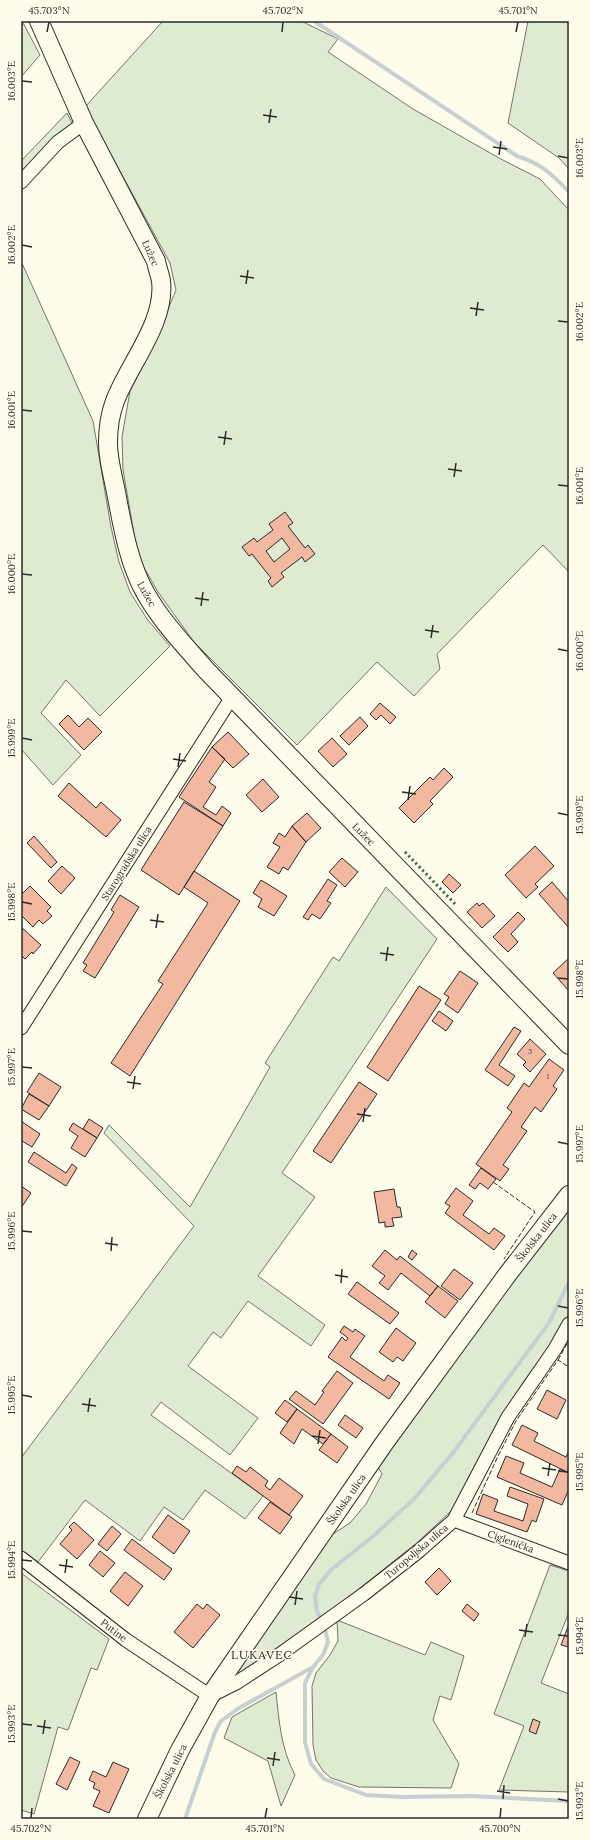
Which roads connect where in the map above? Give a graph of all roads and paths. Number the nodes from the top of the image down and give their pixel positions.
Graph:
1 (39, 21) edge
2 (84, 123) junction
3 (21, 182) edge
4 (232, 697) junction
5 (21, 1028) edge
6 (569, 1045) edge
7 (569, 1195) edge
8 (569, 1324) edge
9 (454, 1520) junction
10 (21, 1558) edge
11 (569, 1563) edge
12 (210, 1696) junction
13 (147, 1819) edge

1 - 2 street, Lužec
2 - 3 street
2 - 4 street, Lužec
4 - 5 street, Starogradska ulica
4 - 6 street, Lužec
7 - 12 street, Školska ulica
8 - 9 street, Turopoljska ulica
9 - 11 street, Ciglenička
9 - 12 street, Turopoljska ulica
10 - 12 street, Putine
12 - 13 street, Školska ulica

